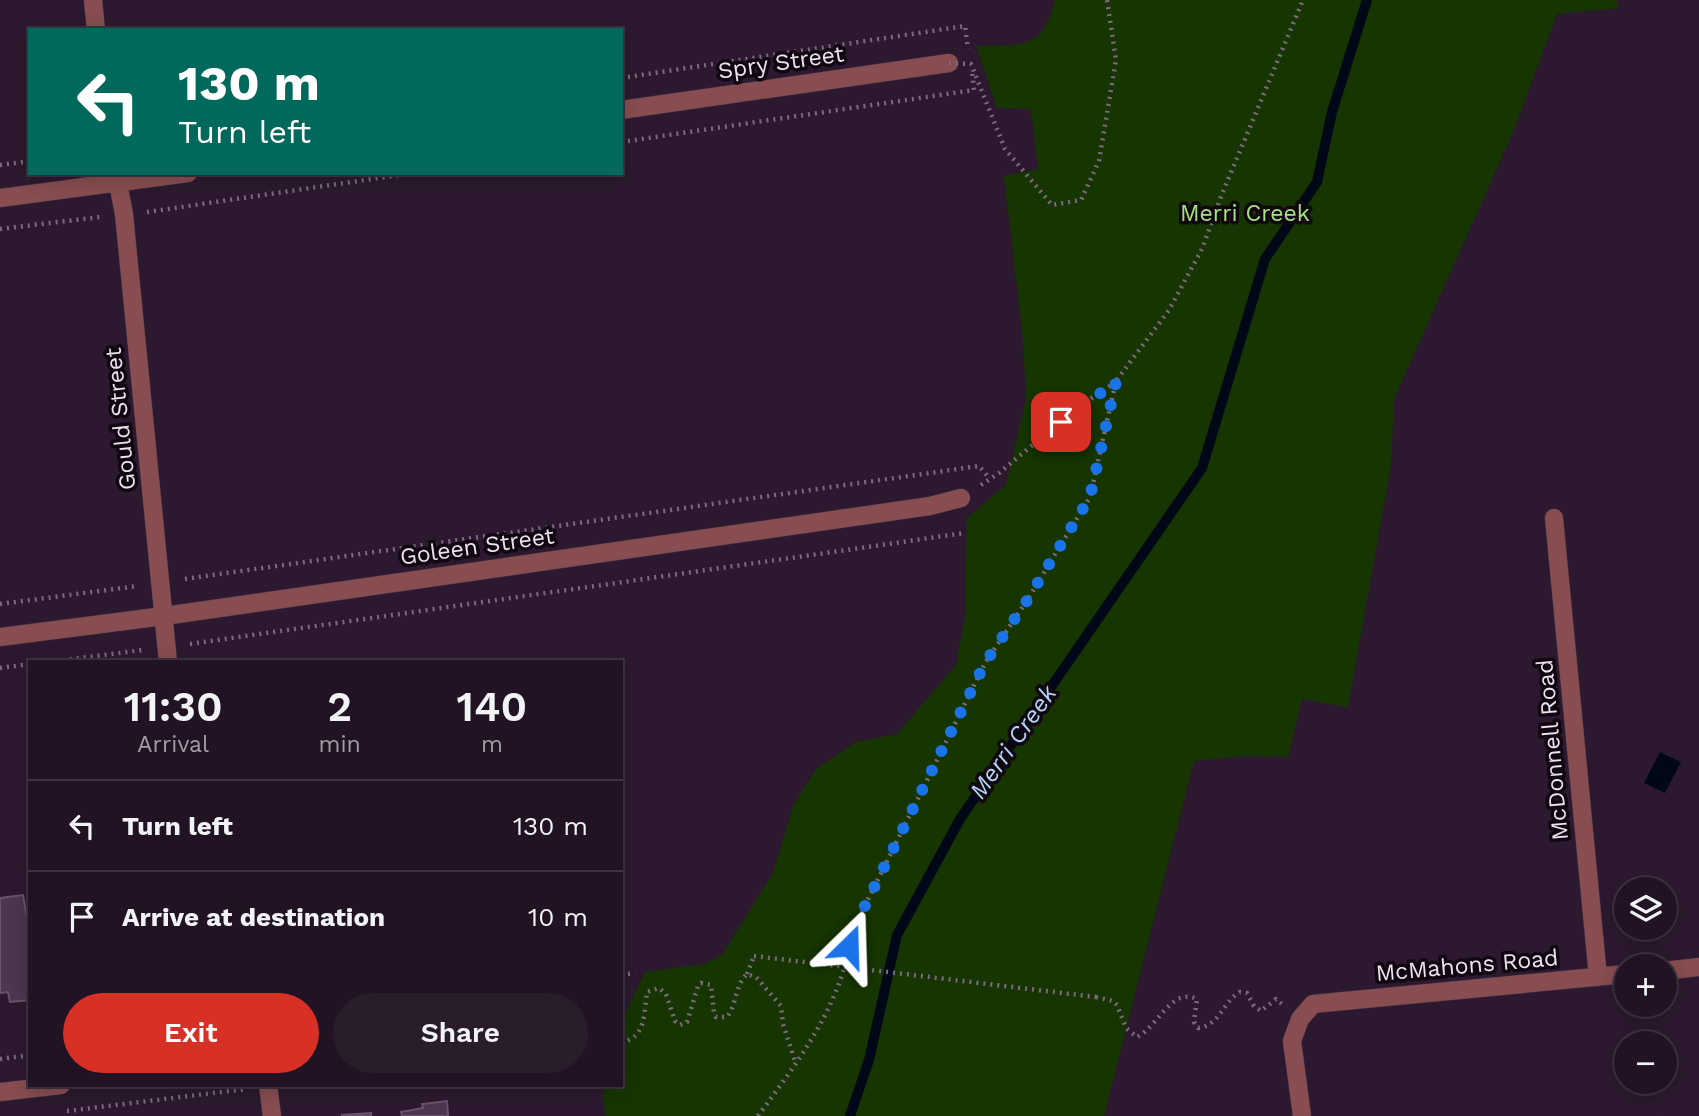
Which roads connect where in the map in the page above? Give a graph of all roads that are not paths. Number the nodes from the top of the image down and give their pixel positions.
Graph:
1 (93, 0) edge
2 (96, 28) edge
3 (949, 62) road end
4 (623, 110) edge
5 (159, 175) edge
6 (115, 178) edge
7 (0, 198) edge
8 (961, 498) road end
9 (1554, 518) dead end
10 (164, 616) junction
11 (0, 637) edge
12 (168, 654) edge
13 (1699, 967) edge
14 (1677, 970) edge
15 (1614, 975) edge
16 (1598, 977) junction
17 (46, 1087) edge
18 (268, 1087) edge
19 (0, 1093) edge
20 (272, 1116) edge
21 (1302, 1116) edge

1 - 2 street
3 - 4 street, Spry Street
5 - 6 street
6 - 7 street
6 - 10 street, Gould Street
8 - 10 street, Goleen Street
9 - 16 street, McDonnell Road
10 - 11 street, Goleen Street
10 - 12 street, Gould Street
13 - 14 street
15 - 16 street, McMahons Road
16 - 21 street, McMahons Road
17 - 19 street
18 - 20 street

